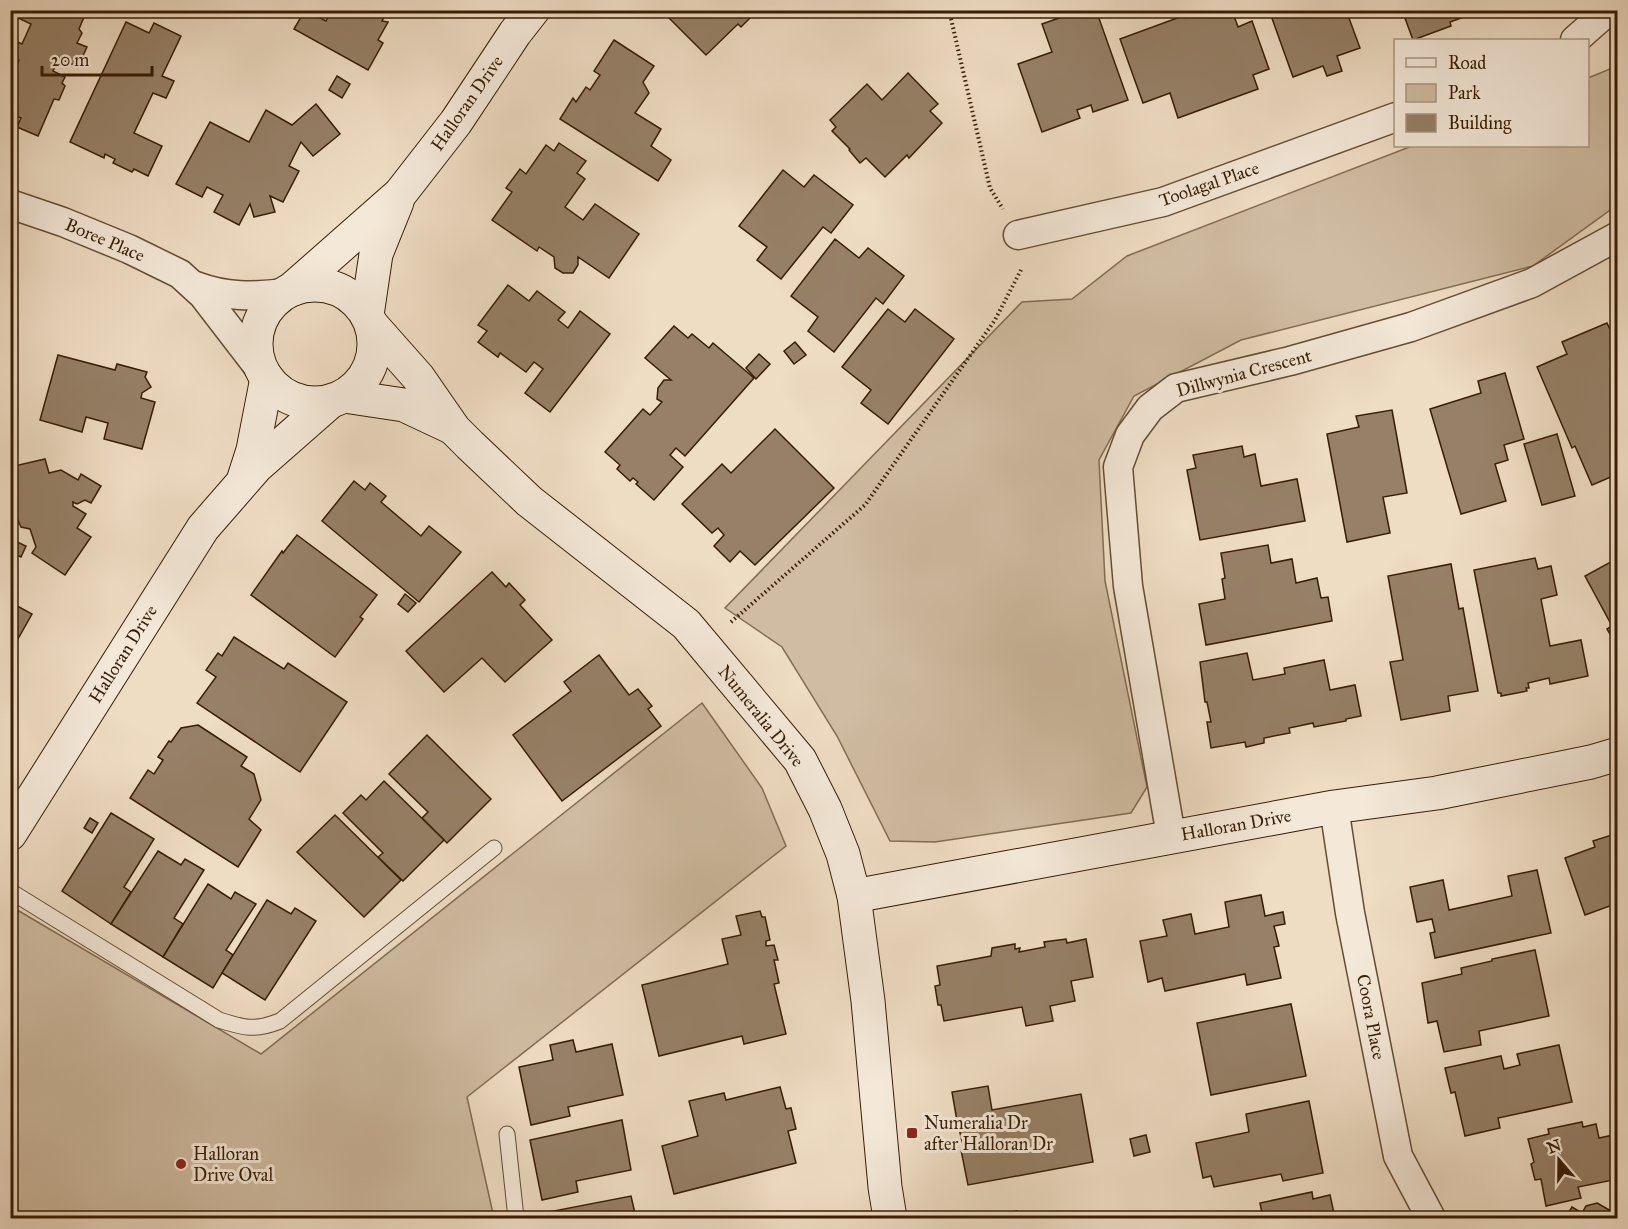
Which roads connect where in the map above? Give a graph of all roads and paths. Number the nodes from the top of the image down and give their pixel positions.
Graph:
1 (533, 10) edge
2 (949, 10) edge
3 (1609, 10) edge
4 (1576, 39) edge
5 (1394, 117) edge
6 (400, 194) junction
7 (10, 204) edge
8 (1018, 235) junction
9 (1617, 236) edge
10 (195, 286) junction
11 (288, 292) junction
12 (369, 319) junction
13 (265, 376) junction
14 (338, 398) junction
15 (454, 429) junction
16 (243, 480) junction
17 (731, 622) dead end
18 (1617, 754) edge
19 (1334, 807) junction
20 (10, 834) edge
21 (1171, 836) junction
22 (494, 848) dead end
23 (10, 891) edge
24 (854, 896) junction
25 (507, 1134) dead end
26 (516, 1218) edge
27 (890, 1218) edge
28 (1431, 1218) edge

1 - 6 street, Halloran Drive
2 - 8 path
3 - 4 street
5 - 8 street, Toolagal Place
6 - 11 street, Halloran Drive
6 - 12 street, Halloran Drive
7 - 10 street, Boree Place
8 - 17 path
9 - 21 street, Dillwynia Crescent
10 - 11 street, Boree Place
10 - 13 street, Boree Place
11 - 12 street
11 - 13 street
12 - 14 street
12 - 15 street, Numeralia Drive
13 - 14 street
13 - 16 street, Halloran Drive
14 - 15 street, Numeralia Drive
14 - 16 street, Halloran Drive
15 - 24 street, Numeralia Drive
16 - 20 street, Halloran Drive
18 - 19 street, Halloran Drive
19 - 21 street, Halloran Drive
19 - 28 street, Coora Place
21 - 24 street, Halloran Drive
22 - 23 lane
24 - 27 street, Numeralia Drive
25 - 26 lane

